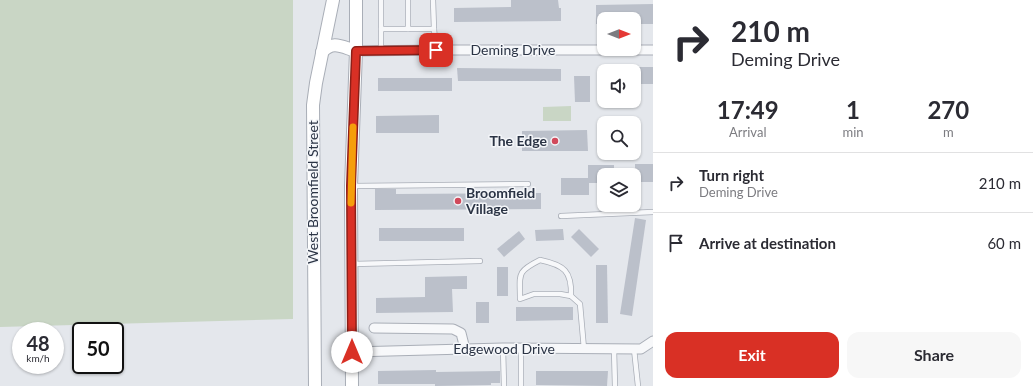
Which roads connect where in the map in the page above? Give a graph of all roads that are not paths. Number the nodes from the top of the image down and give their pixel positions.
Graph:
1 (333, 0) edge
2 (356, 0) edge
3 (381, 0) edge
4 (408, 0) edge
5 (433, 0) edge
6 (381, 29) junction
7 (408, 29) junction
8 (434, 29) junction
9 (381, 50) junction
10 (436, 50) junction
11 (653, 50) edge
12 (356, 51) junction
13 (322, 52) junction
14 (528, 184) dead end
15 (351, 186) junction
16 (653, 212) edge
17 (561, 216) dead end
18 (480, 261) dead end
19 (351, 264) junction
20 (571, 296) junction
21 (374, 328) dead end
22 (653, 341) edge
23 (503, 348) junction
24 (465, 349) junction
25 (521, 349) junction
26 (584, 349) junction
27 (634, 349) junction
28 (614, 350) junction
29 (352, 352) junction
30 (315, 386) edge
31 (352, 386) edge
32 (504, 386) edge
33 (521, 386) edge
34 (615, 386) edge
35 (638, 386) edge

1 - 13 main road, West Broomfield Street
2 - 12 main road
3 - 6 lane
4 - 7 lane
5 - 8 lane
6 - 7 lane
6 - 9 lane
7 - 8 lane
8 - 10 lane
9 - 10 street, Deming Drive
9 - 12 street, Deming Drive
10 - 11 street, Deming Drive
12 - 13 main road
12 - 15 main road
13 - 30 main road, West Broomfield Street
14 - 15 lane
15 - 19 main road
16 - 17 lane
18 - 19 lane
19 - 29 main road
20 - 20 lane
20 - 26 lane
21 - 24 street
22 - 27 street, Edgewood Drive
23 - 24 street, Edgewood Drive
23 - 25 street, Edgewood Drive
23 - 32 lane
24 - 29 street, Edgewood Drive
25 - 26 street, Edgewood Drive
25 - 33 lane
26 - 28 street, Edgewood Drive
27 - 28 street, Edgewood Drive
27 - 35 lane
28 - 34 lane
29 - 31 main road

